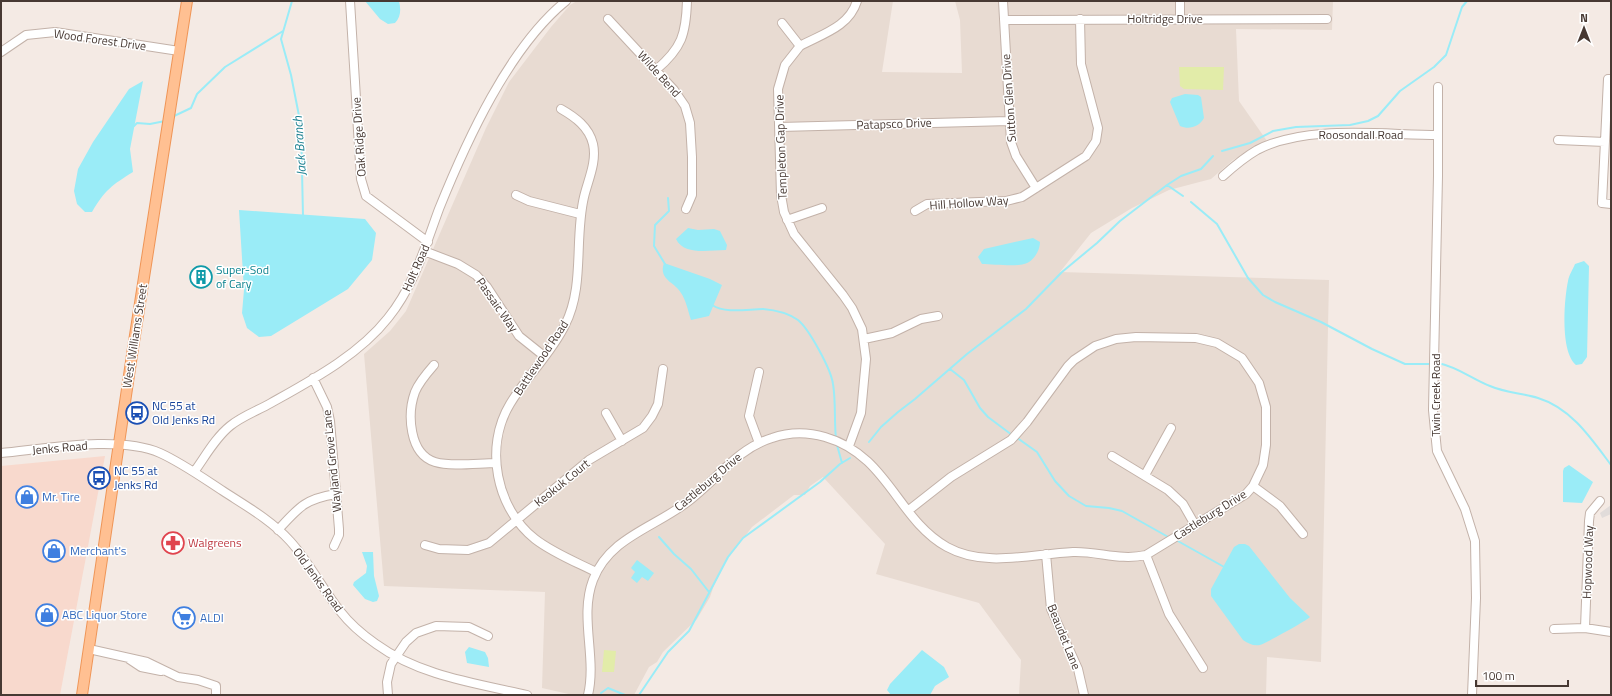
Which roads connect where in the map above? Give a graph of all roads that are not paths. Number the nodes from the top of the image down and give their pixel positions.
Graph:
1 (187, 1) edge
2 (350, 1) edge
3 (566, 1) edge
4 (687, 1) edge
5 (857, 1) edge
6 (1003, 1) edge
7 (1180, 1) edge
8 (608, 19) dead end
9 (1080, 19) junction
10 (1180, 19) junction
11 (1004, 20) junction
12 (1327, 20) dead end
13 (782, 23) dead end
14 (800, 46) junction
15 (179, 51) junction
16 (1, 52) edge
17 (656, 70) junction
18 (1610, 79) edge
19 (1438, 87) dead end
20 (562, 109) dead end
21 (1009, 121) junction
22 (780, 127) junction
23 (1438, 135) junction
24 (1558, 140) dead end
25 (1605, 142) junction
26 (1223, 176) dead end
27 (1036, 188) junction
28 (516, 195) dead end
29 (1607, 203) edge
30 (822, 208) dead end
31 (686, 209) dead end
32 (915, 211) dead end
33 (580, 214) junction
34 (787, 220) junction
35 (428, 242) junction
36 (424, 251) junction
37 (938, 316) dead end
38 (864, 339) junction
39 (544, 356) junction
40 (434, 365) dead end
41 (663, 369) dead end
42 (759, 372) dead end
43 (313, 378) junction
44 (606, 413) dead end
45 (1171, 428) dead end
46 (622, 441) junction
47 (759, 443) junction
48 (120, 444) junction
49 (848, 446) junction
50 (1, 454) edge
51 (1112, 456) dead end
52 (496, 463) junction
53 (194, 472) junction
54 (1145, 475) junction
55 (1253, 486) junction
56 (336, 494) junction
57 (1600, 501) dead end
58 (909, 510) junction
59 (517, 520) junction
60 (1195, 525) junction
61 (278, 530) junction
62 (1303, 534) dead end
63 (425, 545) dead end
64 (334, 546) dead end
65 (1046, 554) junction
66 (1146, 555) junction
67 (596, 572) junction
68 (1585, 628) junction
69 (1554, 629) dead end
70 (1611, 632) edge
71 (488, 636) dead end
72 (89, 649) junction
73 (396, 656) junction
74 (1203, 668) dead end
75 (82, 695) edge
76 (216, 695) edge
77 (388, 695) edge
78 (527, 695) edge
79 (588, 695) edge
80 (1084, 695) edge
81 (1472, 695) edge

1 - 15 main road, West Williams Street
2 - 35 street, Oak Ridge Drive
3 - 35 street, Holt Road
4 - 17 street
5 - 14 street, Templeton Gap Drive
6 - 11 street, Sutton Glen Drive
7 - 10 street
8 - 17 street, Wilde Bend
9 - 10 street, Holtridge Drive
9 - 11 street, Holtridge Drive
9 - 27 street, Hill Hollow Way
10 - 12 street, Holtridge Drive
11 - 21 street, Sutton Glen Drive
13 - 14 street
14 - 22 street, Templeton Gap Drive
15 - 16 street, Wood Forest Drive
15 - 48 main road, West Williams Street
17 - 31 street, Wilde Bend
18 - 25 street
19 - 23 street, Twin Creek Road
20 - 33 street, Battlewood Road
21 - 22 street, Patapsco Drive
21 - 27 street, Sutton Glen Drive
22 - 34 street, Templeton Gap Drive
23 - 26 street, Roosondall Road
23 - 81 street, Twin Creek Road
24 - 25 street
25 - 29 street
27 - 32 street, Hill Hollow Way
28 - 33 street
30 - 34 street
33 - 39 street, Battlewood Road
34 - 38 street, Templeton Gap Drive
35 - 36 street, Holt Road
36 - 39 street, Passaic Way
36 - 43 street, Holt Road
37 - 38 street
38 - 49 street, Templeton Gap Drive
39 - 52 street, Battlewood Road
40 - 52 street
41 - 46 street, Keokuk Court
42 - 47 street
43 - 53 street, Holt Road
43 - 56 street, Wayland Grove Lane
44 - 46 street
45 - 54 street
46 - 59 street, Keokuk Court
47 - 49 street, Castleburg Drive
47 - 67 street, Castleburg Drive
48 - 50 street, Jenks Road
48 - 53 street, Old Jenks Road
48 - 72 main road, West Williams Street
49 - 58 street, Castleburg Drive
51 - 54 street
52 - 59 street, Battlewood Road
53 - 61 street, Old Jenks Road
54 - 60 street
55 - 58 street, Castleburg Drive
55 - 60 street, Castleburg Drive
55 - 62 street
56 - 61 street
56 - 64 street, Wayland Grove Lane
57 - 68 street, Hopwood Way
58 - 65 street, Castleburg Drive
59 - 63 street, Keokuk Court
59 - 67 street, Battlewood Road
60 - 66 street, Castleburg Drive
61 - 73 street, Old Jenks Road
65 - 66 street, Castleburg Drive
65 - 80 street, Beaudet Lane
66 - 74 street
67 - 79 street, Castleburg Drive
68 - 69 street
68 - 70 street
71 - 73 street
72 - 75 main road, West Williams Street
72 - 76 street
73 - 77 street
73 - 78 street, Old Jenks Road

